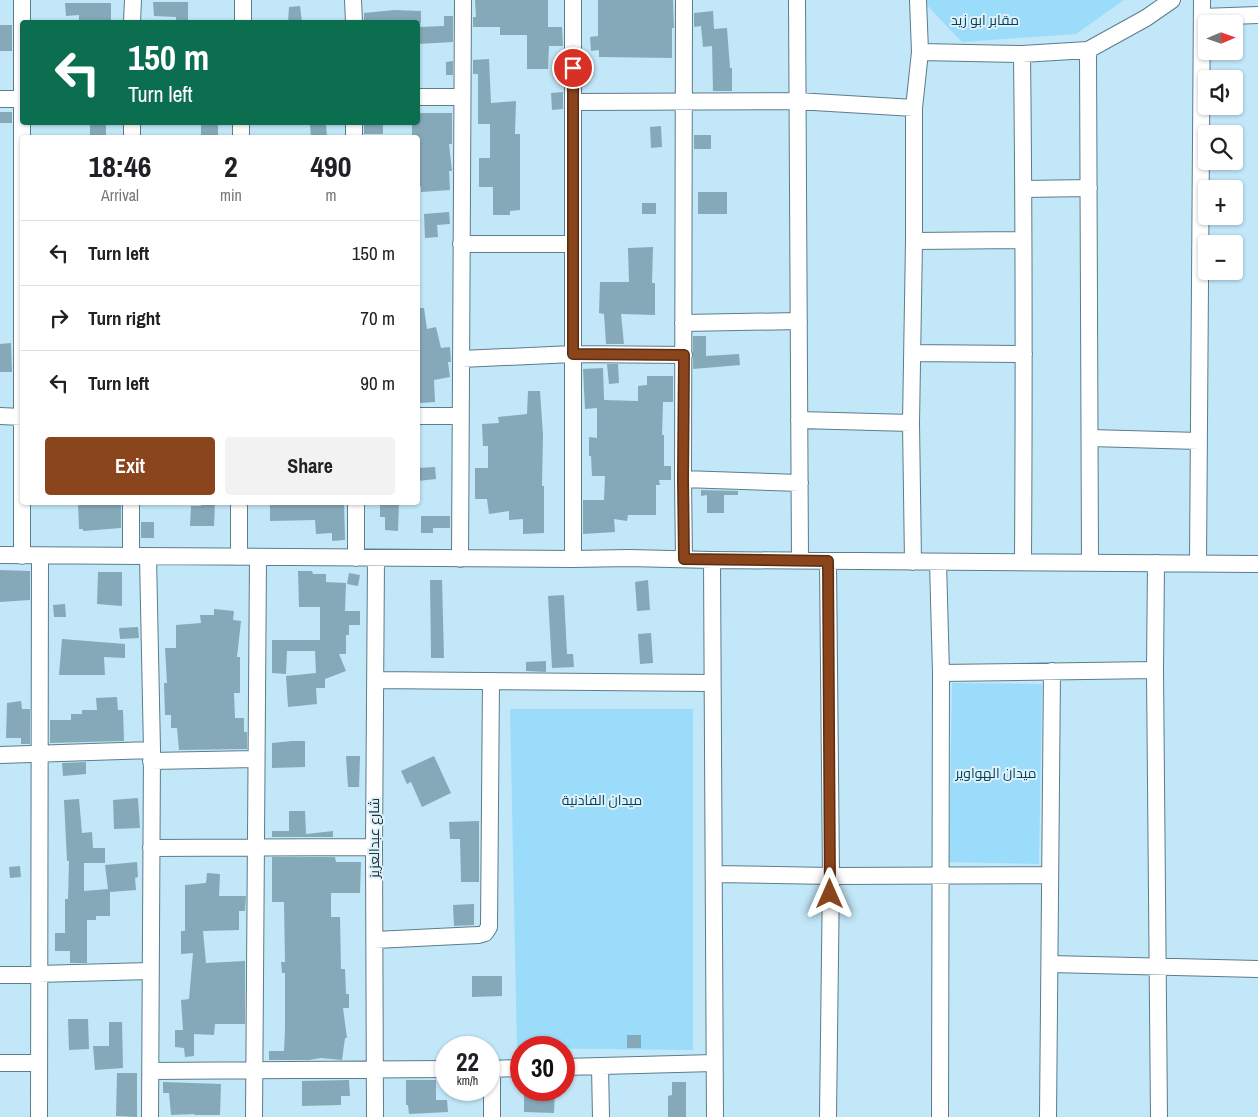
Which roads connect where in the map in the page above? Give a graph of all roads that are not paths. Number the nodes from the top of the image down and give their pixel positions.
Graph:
1 (22, 0) edge
2 (133, 0) edge
3 (243, 0) edge
4 (354, 0) edge
5 (462, 0) edge
6 (573, 0) edge
7 (684, 0) edge
8 (797, 0) edge
9 (918, 0) edge
10 (1172, 0) edge
11 (1202, 0) edge
12 (1202, 15) edge
13 (1258, 15) edge
14 (1243, 16) edge
15 (22, 20) edge
16 (132, 20) edge
17 (242, 20) edge
18 (354, 20) edge
19 (1088, 50) junction
20 (920, 52) junction
21 (1022, 54) junction
22 (1202, 60) edge
23 (420, 97) edge
24 (462, 97) junction
25 (0, 99) edge
26 (20, 99) edge
27 (683, 101) junction
28 (797, 101) junction
29 (573, 102) junction
30 (914, 108) junction
31 (1089, 188) junction
32 (1024, 189) junction
33 (1022, 240) junction
34 (914, 241) junction
35 (461, 244) junction
36 (573, 244) junction
37 (799, 321) junction
38 (683, 323) junction
39 (913, 353) junction
40 (573, 354) junction
41 (1024, 354) junction
42 (684, 355) junction
43 (461, 359) junction
44 (0, 416) edge
45 (20, 416) edge
46 (420, 416) edge
47 (460, 416) junction
48 (799, 420) junction
49 (911, 422) junction
50 (1090, 438) junction
51 (1198, 441) junction
52 (683, 479) junction
53 (800, 483) junction
54 (22, 505) edge
55 (131, 505) edge
56 (240, 505) edge
57 (356, 505) edge
58 (0, 556) edge
59 (22, 556) junction
60 (40, 556) junction
61 (131, 556) junction
62 (148, 557) junction
63 (239, 557) junction
64 (258, 557) junction
65 (356, 558) junction
66 (376, 558) junction
67 (460, 559) junction
68 (684, 559) junction
69 (573, 560) junction
70 (712, 560) junction
71 (800, 561) junction
72 (828, 561) junction
73 (913, 562) junction
74 (938, 562) junction
75 (1023, 562) junction
76 (1090, 563) junction
77 (1156, 564) junction
78 (1198, 564) junction
79 (1258, 564) edge
80 (1155, 670) junction
81 (1052, 672) junction
82 (941, 674) junction
83 (375, 680) junction
84 (492, 681) junction
85 (712, 683) junction
86 (38, 754) junction
87 (0, 755) edge
88 (152, 756) junction
89 (256, 759) junction
90 (374, 847) junction
91 (151, 848) junction
92 (256, 848) junction
93 (714, 874) junction
94 (940, 875) junction
95 (1050, 875) junction
96 (831, 876) junction
97 (375, 940) junction
98 (1050, 964) junction
99 (1158, 967) junction
100 (1258, 969) edge
101 (150, 971) junction
102 (40, 974) junction
103 (0, 975) edge
104 (0, 1063) edge
105 (39, 1063) junction
106 (714, 1063) junction
107 (600, 1066) junction
108 (575, 1067) edge
109 (375, 1069) junction
110 (435, 1069) edge
111 (150, 1071) junction
112 (255, 1071) junction
113 (491, 1101) edge
114 (39, 1117) edge
115 (150, 1117) edge
116 (254, 1117) edge
117 (375, 1117) edge
118 (492, 1117) edge
119 (601, 1117) edge
120 (715, 1117) edge
121 (828, 1117) edge
122 (940, 1117) edge
123 (1048, 1117) edge
124 (1160, 1117) edge

1 - 15 street
2 - 16 street
3 - 17 street
4 - 18 street
5 - 24 street
6 - 29 street
7 - 27 street
8 - 28 street
9 - 20 street
10 - 19 street
11 - 12 street
13 - 14 street
19 - 21 street
19 - 31 street
20 - 21 street
20 - 30 street
21 - 32 street
22 - 51 street
23 - 24 street
24 - 35 street
25 - 26 street
27 - 28 street
27 - 29 street
27 - 38 street
28 - 30 street
28 - 37 street
29 - 36 street
30 - 34 street
31 - 32 street
31 - 50 street
32 - 33 street
33 - 34 street
33 - 41 street
34 - 39 street
35 - 36 street
35 - 43 street
36 - 40 street
37 - 38 street
37 - 48 street
38 - 42 street
39 - 41 street
39 - 49 street
40 - 42 street
40 - 43 street
40 - 69 street
41 - 75 street
42 - 52 street
43 - 47 street
44 - 45 street
46 - 47 street
47 - 67 street
48 - 49 street
48 - 53 street
49 - 73 street
50 - 51 street
50 - 76 street
51 - 78 street
52 - 53 street
52 - 68 street
53 - 71 street
54 - 59 street
55 - 61 street
56 - 63 street
57 - 65 street
58 - 59 street
59 - 60 street
60 - 61 street
60 - 86 street
61 - 62 street
62 - 63 street
62 - 88 street
63 - 64 street
64 - 65 street
64 - 89 street
65 - 66 street
66 - 67 street
66 - 83 street, شارع عبدالعزيز
67 - 69 street
68 - 69 street
68 - 70 street
70 - 71 street
70 - 85 street
71 - 72 street
72 - 73 street
72 - 96 street
73 - 74 street
74 - 75 street
74 - 82 street
75 - 76 street
76 - 77 street
77 - 78 street
77 - 80 street
78 - 79 street
80 - 81 street
80 - 99 street
81 - 82 street
81 - 95 street
82 - 94 street
83 - 84 street
83 - 90 street, شارع عبدالعزيز
84 - 85 street
84 - 97 street
85 - 93 street
86 - 87 street
86 - 88 street
86 - 102 street
88 - 89 street
88 - 91 street
89 - 92 street
90 - 92 street
90 - 97 street, شارع عبدالعزيز
91 - 92 street
91 - 101 street
92 - 112 street
93 - 96 street
93 - 106 street
94 - 95 street
94 - 96 street
94 - 122 street
95 - 98 street
96 - 121 street
97 - 109 street, شارع عبدالعزيز
98 - 99 street
98 - 123 street
99 - 100 street
99 - 124 street
101 - 102 street
101 - 111 street
102 - 103 street
102 - 105 street
104 - 105 street
105 - 114 street
106 - 107 street
106 - 120 street
107 - 108 street
107 - 119 street
109 - 110 street
109 - 112 street
109 - 117 street, شارع عبدالعزيز
111 - 112 street
111 - 115 street
112 - 116 street
113 - 118 street

